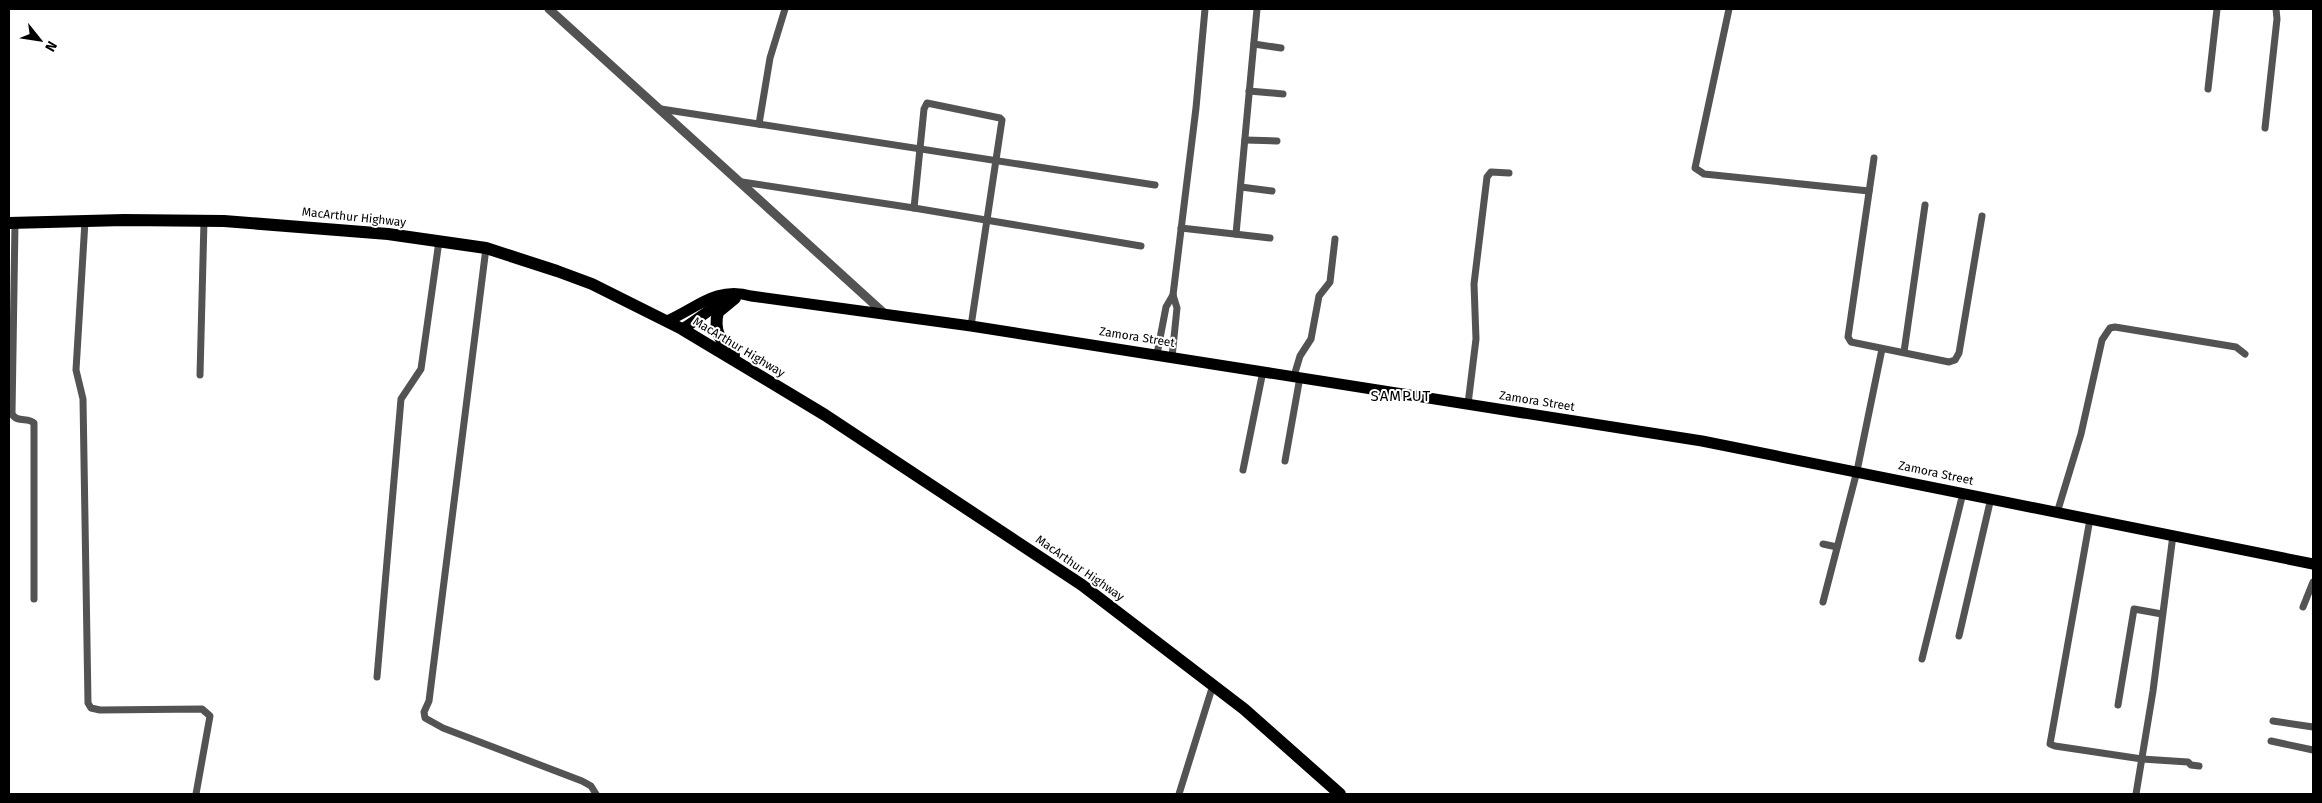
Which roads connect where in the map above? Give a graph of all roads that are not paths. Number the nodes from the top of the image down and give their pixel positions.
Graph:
1 (549, 9) edge
2 (785, 9) edge
3 (1205, 9) edge
4 (1257, 9) edge
5 (1730, 9) edge
6 (2217, 9) edge
7 (2276, 9) edge
8 (1254, 44) junction
9 (1281, 48) dead end
10 (2208, 89) dead end
11 (1249, 91) junction
12 (1283, 94) dead end
13 (661, 109) junction
14 (759, 124) junction
15 (2265, 128) dead end
16 (1245, 140) junction
17 (1278, 141) dead end
18 (919, 149) junction
19 (1874, 158) dead end
20 (995, 160) junction
21 (1509, 173) dead end
22 (742, 182) junction
23 (1155, 185) dead end
24 (1241, 187) junction
25 (1272, 191) dead end
26 (1869, 191) junction
27 (1925, 204) dead end
28 (914, 208) junction
29 (1982, 216) dead end
30 (204, 220) junction
31 (986, 220) junction
32 (85, 221) junction
33 (12, 223) edge
34 (1181, 228) junction
35 (1236, 234) junction
36 (1270, 238) dead end
37 (1335, 239) dead end
38 (439, 241) junction
39 (1141, 246) dead end
40 (486, 248) junction
41 (733, 295) junction
42 (1173, 295) junction
43 (885, 314) junction
44 (667, 321) junction
45 (971, 326) junction
46 (682, 329) junction
47 (1161, 337) junction
48 (1174, 338) junction
49 (1882, 349) junction
50 (1904, 352) junction
51 (1157, 354) junction
52 (2244, 354) dead end
53 (1172, 357) junction
54 (1263, 371) junction
55 (753, 372) junction
56 (200, 375) dead end
57 (1297, 376) junction
58 (1468, 404) junction
59 (1285, 461) dead end
60 (1243, 470) dead end
61 (1857, 471) junction
62 (1963, 493) junction
63 (1991, 498) junction
64 (2057, 512) junction
65 (2090, 519) junction
66 (2173, 535) junction
67 (1823, 544) dead end
68 (1837, 547) junction
69 (2313, 564) edge
70 (2313, 582) edge
71 (34, 599) dead end
72 (1823, 602) dead end
73 (2303, 607) dead end
74 (2162, 614) junction
75 (1959, 636) dead end
76 (1922, 659) dead end
77 (377, 678) dead end
78 (1213, 684) junction
79 (2118, 705) dead end
80 (2273, 721) dead end
81 (2313, 728) edge
82 (2272, 741) dead end
83 (2313, 750) edge
84 (2142, 759) junction
85 (2199, 766) dead end
86 (196, 794) edge
87 (596, 794) edge
88 (1179, 794) edge
89 (1340, 794) edge
90 (2136, 794) edge

1 - 13 street
2 - 14 street
3 - 34 street
4 - 8 street
5 - 26 street
6 - 10 street
7 - 15 street
8 - 9 street
8 - 11 street
11 - 12 street
11 - 16 street
13 - 14 street
13 - 22 street
14 - 18 street
16 - 17 street
16 - 24 street
18 - 20 street
18 - 20 street
18 - 28 street
19 - 26 street
20 - 23 street
20 - 31 street
21 - 58 street
22 - 28 street
22 - 43 street
24 - 25 street
24 - 35 street
26 - 49 street
27 - 50 street
28 - 31 street
29 - 50 street
30 - 32 highway, MacArthur Highway
30 - 38 highway, MacArthur Highway
30 - 56 street
31 - 39 street
31 - 45 street
32 - 33 highway, MacArthur Highway
32 - 86 street
33 - 71 street
34 - 35 street
34 - 42 street
35 - 36 street
37 - 57 street
38 - 40 highway, MacArthur Highway
38 - 77 street
40 - 44 highway, MacArthur Highway
40 - 87 street
41 - 43 main road, Zamora Street
41 - 44 main road, Zamora Street
41 - 46 main road, Zamora Street
41 - 55 highway
42 - 47 street
42 - 48 street
43 - 45 main road, Zamora Street
44 - 46 highway, MacArthur Highway
45 - 51 main road, Zamora Street
46 - 55 highway, MacArthur Highway
47 - 48 street
47 - 51 street
48 - 53 street
49 - 50 street
49 - 61 street
51 - 53 main road, Zamora Street
52 - 64 street
53 - 54 main road, Zamora Street
54 - 57 main road, Zamora Street
54 - 60 street
55 - 78 highway, MacArthur Highway
57 - 58 main road, Zamora Street
57 - 59 street
58 - 61 main road, Zamora Street
61 - 62 main road, Zamora Street
61 - 68 street
62 - 63 main road, Zamora Street
62 - 76 street
63 - 64 main road, Zamora Street
63 - 75 street
64 - 65 main road, Zamora Street
65 - 66 main road, Zamora Street
65 - 84 street
66 - 69 main road, Zamora Street
66 - 74 street
67 - 68 street
68 - 72 street
70 - 73 street
74 - 79 street
74 - 84 street
78 - 88 street
78 - 89 highway, MacArthur Highway
80 - 81 street
82 - 83 street
84 - 85 street
84 - 90 street

